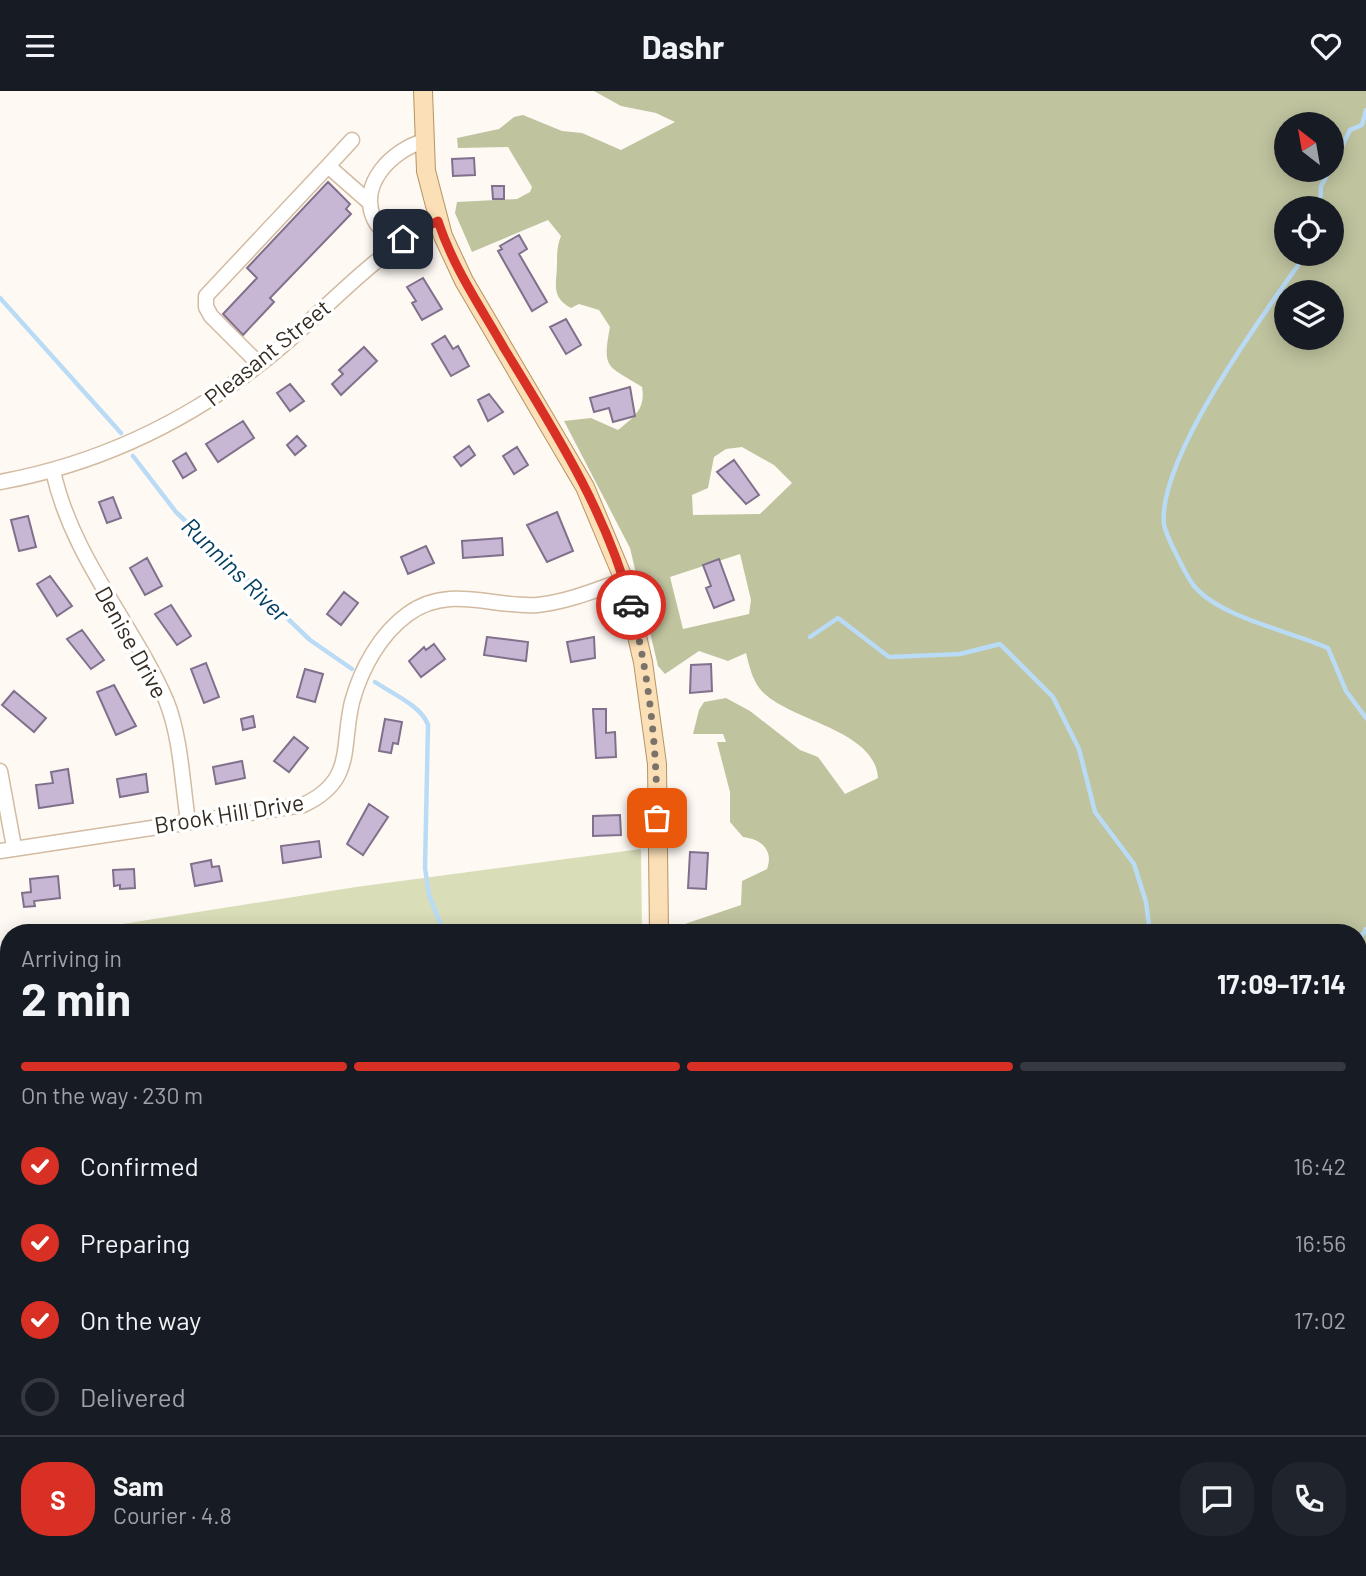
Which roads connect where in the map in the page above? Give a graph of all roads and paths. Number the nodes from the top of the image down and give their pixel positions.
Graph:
1 (423, 91) edge
2 (352, 140) dead end
3 (424, 141) junction
4 (328, 166) junction
5 (369, 202) junction
6 (438, 221) junction
7 (395, 244) junction
8 (259, 364) junction
9 (53, 471) junction
10 (0, 482) edge
11 (624, 580) junction
12 (0, 771) edge
13 (3, 802) edge
14 (188, 821) junction
15 (7, 849) edge
16 (659, 924) edge

1 - 3 main road
2 - 4 street
3 - 5 street
3 - 6 main road
4 - 5 street
4 - 8 street
5 - 7 street
6 - 7 street, Pleasant Street
6 - 11 main road
7 - 8 street, Pleasant Street
8 - 9 street, Pleasant Street
9 - 10 street, Pleasant Street
9 - 14 street, Denise Drive
11 - 14 street, Brook Hill Drive
11 - 16 main road
12 - 13 street
13 - 15 street
14 - 15 street, Brook Hill Drive

